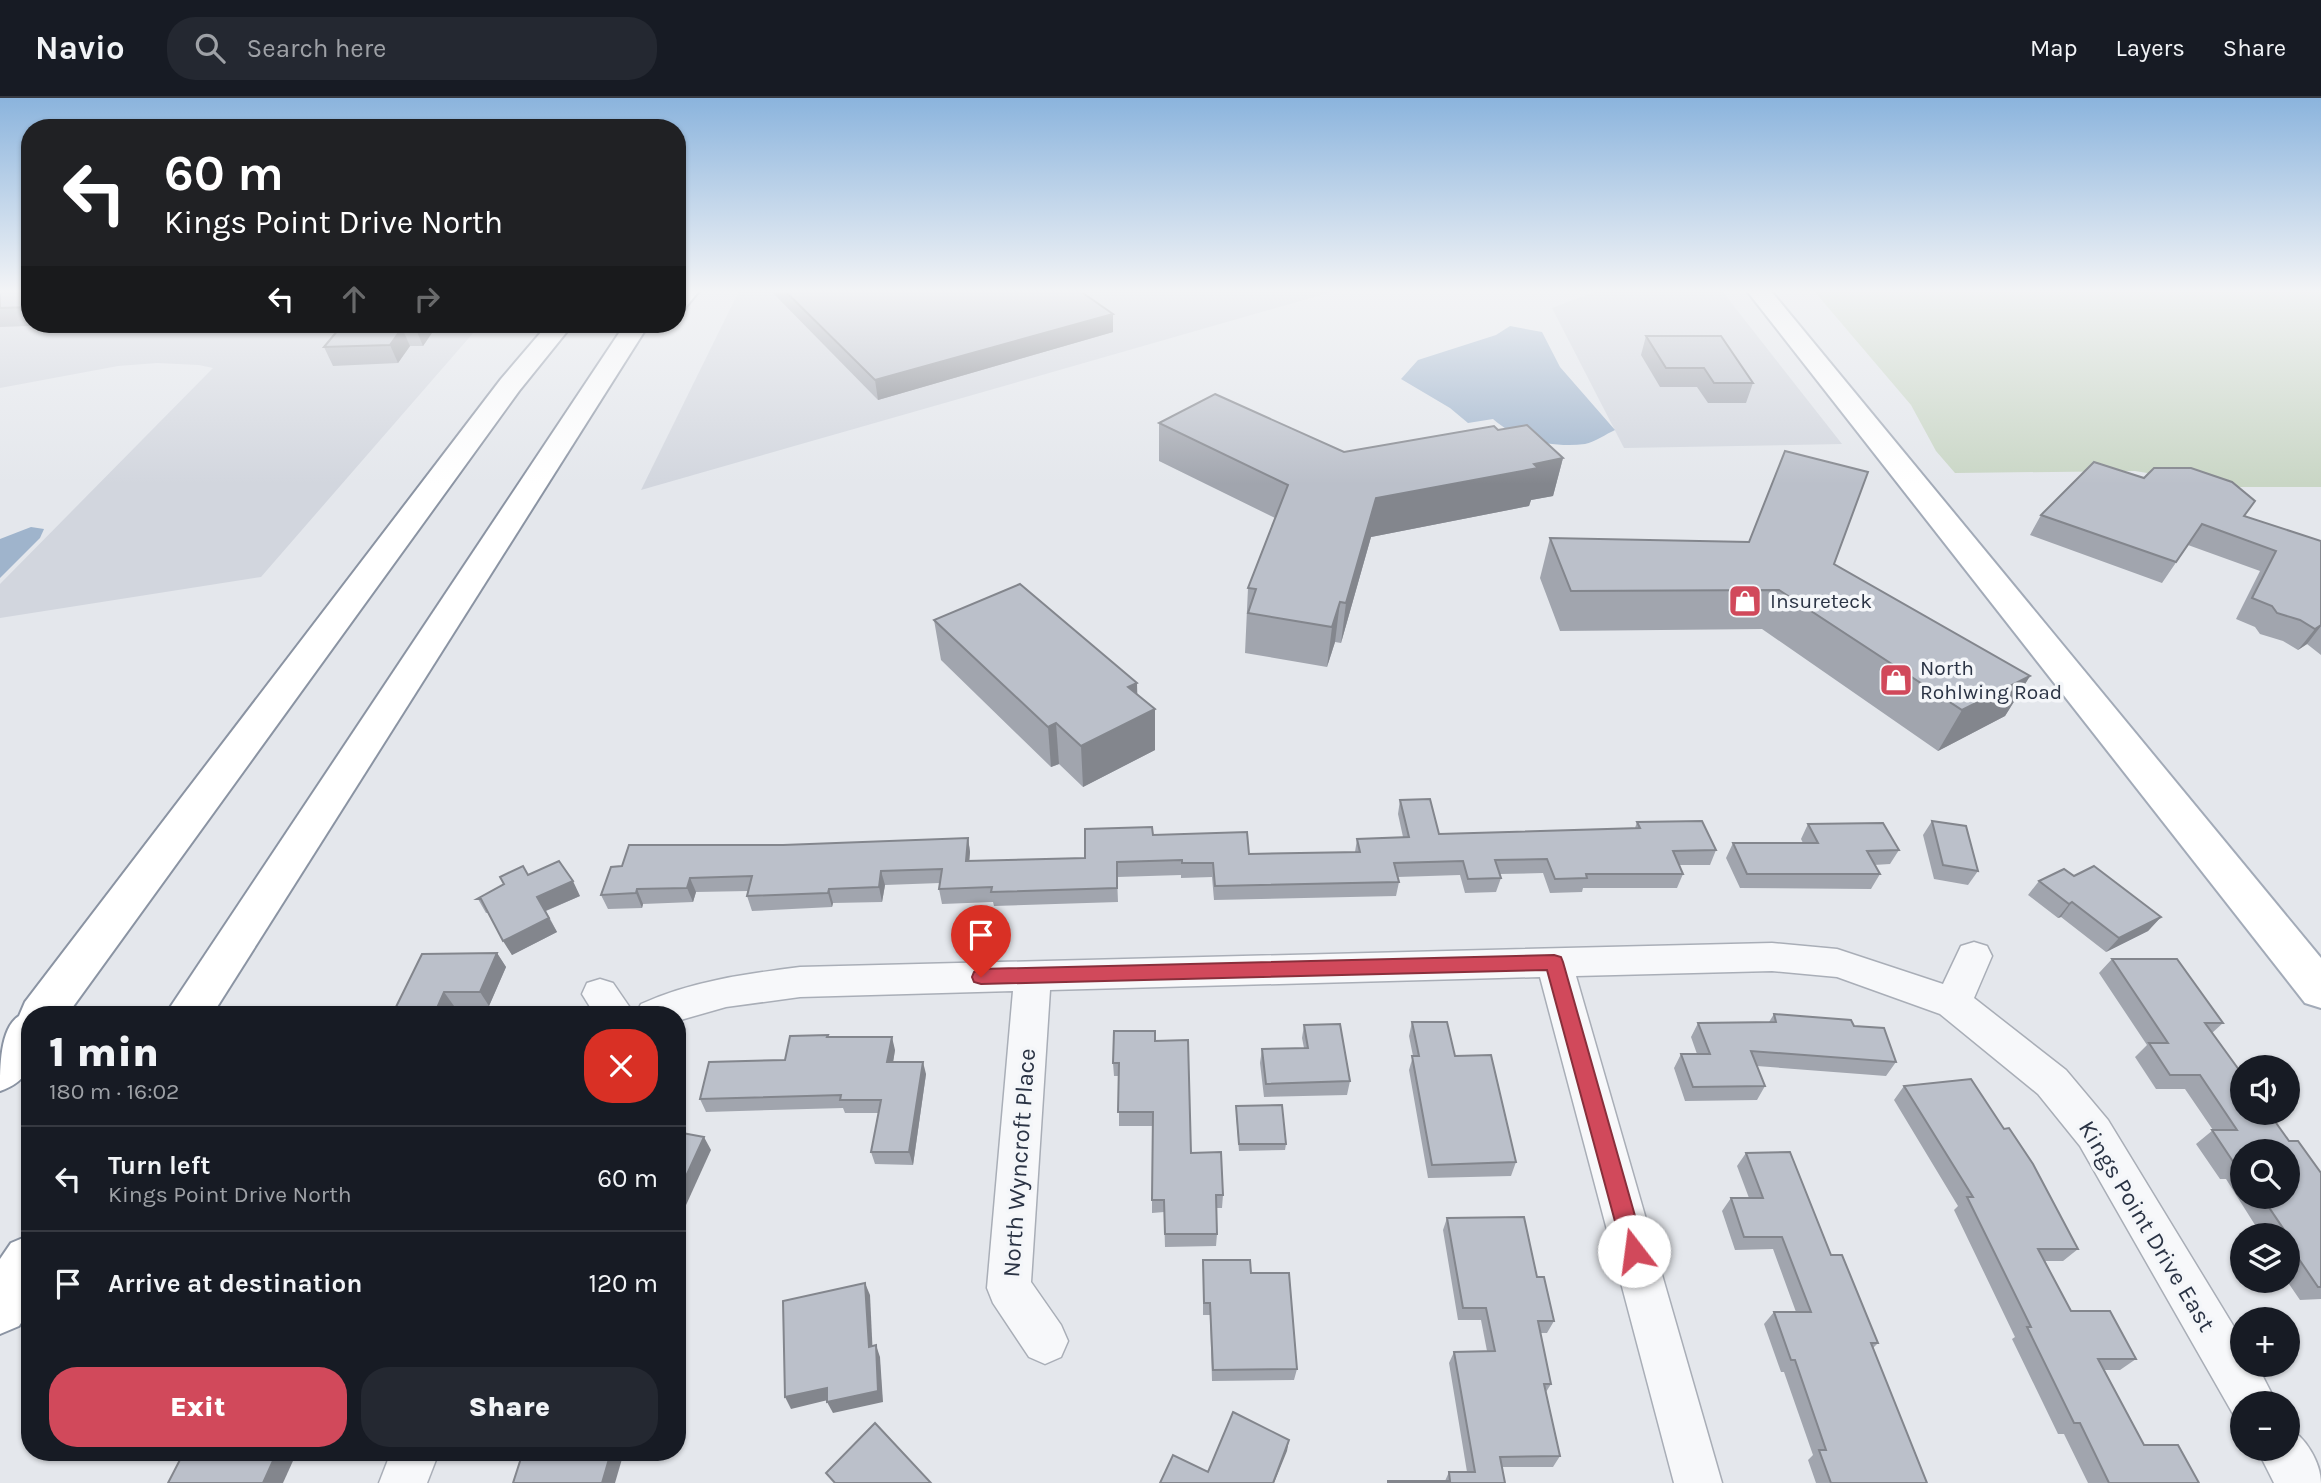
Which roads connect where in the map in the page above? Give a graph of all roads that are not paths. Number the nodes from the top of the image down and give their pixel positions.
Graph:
1 (535, 356) edge
2 (617, 356) edge
3 (640, 356) edge
4 (1812, 356) edge
5 (489, 555) junction
6 (1974, 956) dead end
7 (1554, 962) junction
8 (1032, 975) junction
9 (2321, 990) edge
10 (1953, 1003) junction
11 (48, 1006) edge
12 (194, 1006) edge
13 (670, 1006) edge
14 (21, 1043) edge
15 (0, 1071) edge
16 (21, 1275) edge
17 (0, 1307) edge
18 (1045, 1340) dead end
19 (2246, 1391) edge
20 (412, 1461) edge
21 (2288, 1461) edge
22 (403, 1483) edge
23 (1698, 1483) edge
24 (2301, 1483) edge

1 - 11 main road
2 - 5 main road
3 - 5 main road
4 - 9 main road
5 - 12 main road
6 - 10 street
7 - 8 street, Kings Point Drive East
7 - 10 street, Kings Point Drive East
7 - 23 street
8 - 13 street, Kings Point Drive East
8 - 18 street, North Wyncroft Place
10 - 19 street, Kings Point Drive East
14 - 15 main road
16 - 17 main road
20 - 22 street
21 - 24 street

